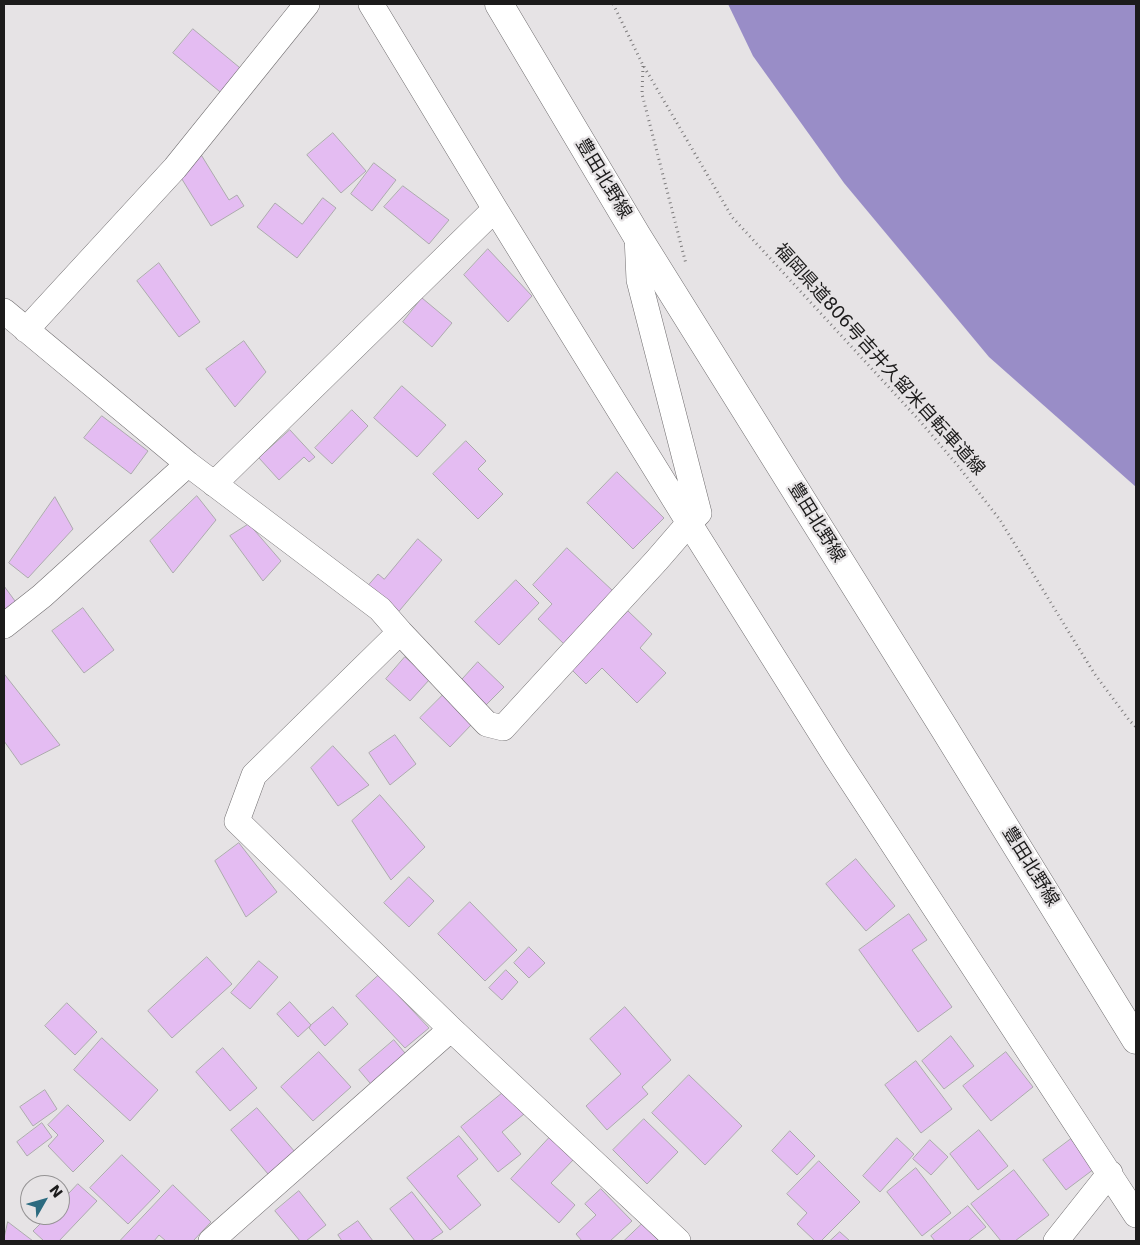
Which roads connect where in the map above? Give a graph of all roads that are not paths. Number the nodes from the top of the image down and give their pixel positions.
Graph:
1 (307, 4) edge
2 (371, 4) edge
3 (499, 4) edge
4 (495, 209) junction
5 (637, 236) junction
6 (4, 311) edge
7 (26, 330) junction
8 (188, 464) junction
9 (214, 484) junction
10 (689, 523) junction
11 (4, 626) edge
12 (400, 632) junction
13 (451, 1029) junction
14 (1136, 1040) edge
15 (1110, 1174) junction
16 (1136, 1194) edge
17 (1136, 1215) edge
18 (211, 1241) edge
19 (678, 1241) edge
20 (1056, 1241) edge

1 - 7 street
2 - 4 street
3 - 5 main road, 豊田北野線
4 - 9 street
4 - 10 street
5 - 10 street
5 - 14 main road, 豊田北野線
6 - 7 street
7 - 8 street
8 - 9 street
8 - 11 street
9 - 12 street
10 - 12 street
10 - 15 street
12 - 13 street
13 - 18 street
13 - 19 street
15 - 16 street
15 - 17 street
15 - 20 street

